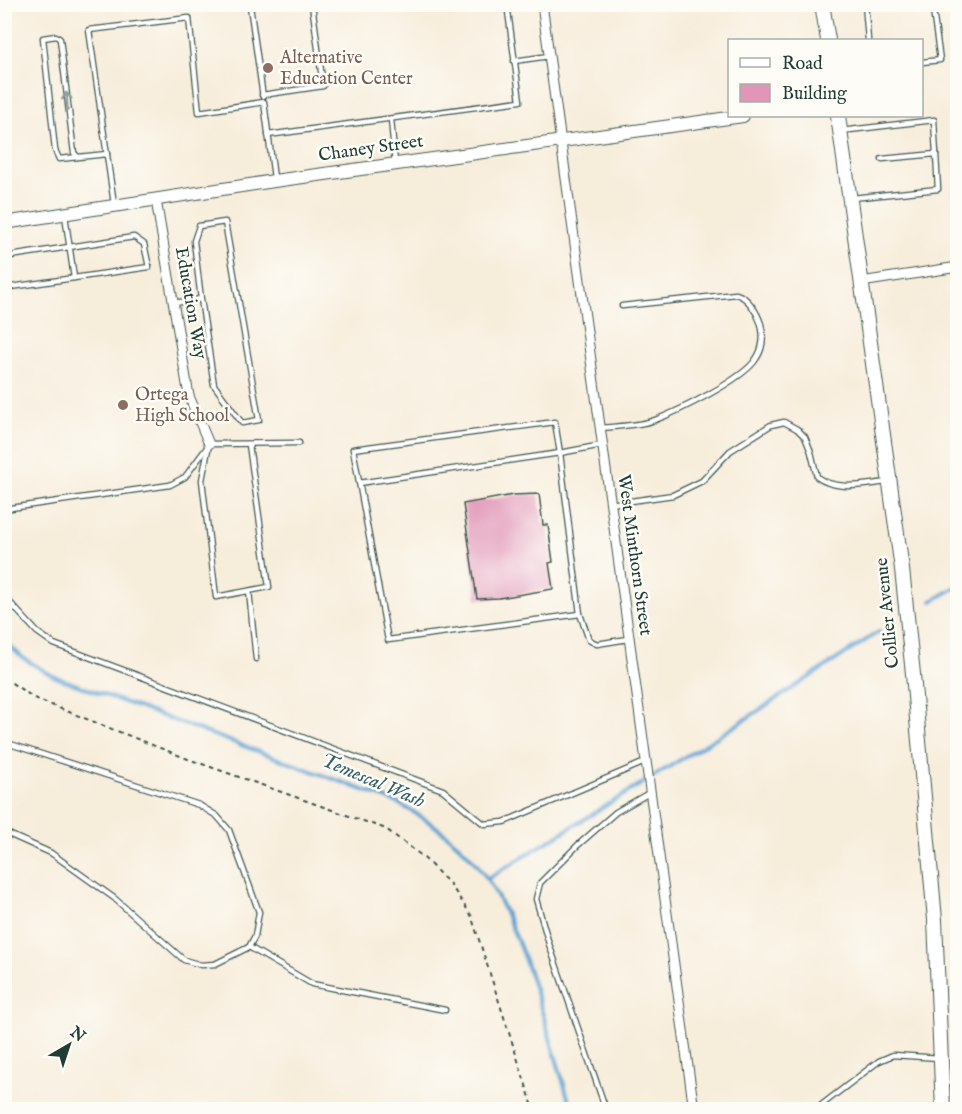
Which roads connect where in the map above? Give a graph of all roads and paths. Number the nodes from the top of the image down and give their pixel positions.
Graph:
1 (264, 4) edge
2 (312, 4) edge
3 (507, 4) edge
4 (542, 4) edge
5 (822, 4) edge
6 (864, 4) edge
7 (932, 4) edge
8 (828, 39) edge
9 (868, 39) edge
10 (549, 56) junction
11 (514, 61) junction
12 (923, 62) edge
13 (262, 95) junction
14 (264, 102) junction
15 (736, 117) edge
16 (838, 117) edge
17 (391, 119) junction
18 (841, 131) junction
19 (268, 135) junction
20 (562, 141) junction
21 (107, 154) junction
22 (936, 154) junction
23 (78, 157) junction
24 (882, 159) dead end
25 (395, 164) junction
26 (274, 181) junction
27 (850, 199) junction
28 (156, 200) junction
29 (115, 207) junction
30 (65, 215) junction
31 (4, 224) edge
32 (71, 248) junction
33 (4, 257) edge
34 (957, 267) edge
35 (74, 278) junction
36 (861, 282) junction
37 (4, 288) edge
38 (201, 299) junction
39 (174, 303) junction
40 (622, 306) dead end
41 (600, 428) junction
42 (299, 443) dead end
43 (209, 444) junction
44 (249, 445) junction
45 (603, 445) junction
46 (560, 453) junction
47 (889, 482) junction
48 (360, 483) junction
49 (610, 504) junction
50 (4, 509) edge
51 (249, 591) junction
52 (4, 596) edge
53 (580, 614) junction
54 (628, 639) junction
55 (256, 659) dead end
56 (4, 678) edge
57 (4, 742) edge
58 (645, 762) junction
59 (649, 793) junction
60 (4, 832) edge
61 (249, 947) junction
62 (445, 1010) dead end
63 (942, 1058) junction
64 (534, 1110) edge
65 (606, 1110) edge
66 (694, 1110) edge
67 (815, 1110) edge
68 (943, 1110) edge

1 - 13 lane
2 - 13 lane
3 - 11 lane
4 - 10 street, West Minthorn Street
5 - 8 main road
6 - 9 lane
7 - 12 lane
10 - 11 lane
10 - 20 street, West Minthorn Street
11 - 17 lane
13 - 14 lane
14 - 19 lane
14 - 21 lane
15 - 20 street, Chaney Street
16 - 18 main road, Collier Avenue
17 - 19 lane
17 - 25 lane
18 - 22 lane
18 - 27 main road, Collier Avenue
19 - 26 lane
20 - 25 street, Chaney Street
20 - 41 street, West Minthorn Street
21 - 23 lane
21 - 29 lane
22 - 24 lane
22 - 27 lane
23 -> 23 lane
25 - 26 street, Chaney Street
26 - 28 street, Chaney Street
27 - 36 main road, Collier Avenue
28 - 29 street, Chaney Street
28 - 39 street, Education Way
29 - 30 street, Chaney Street
30 - 31 street, Chaney Street
30 - 32 lane
32 - 33 lane
32 - 35 lane
32 - 35 lane
34 - 36 street
35 - 37 lane
36 - 47 main road, Collier Avenue
38 - 38 lane
38 - 39 lane
39 - 43 street, Education Way
40 - 41 lane
41 - 45 street, West Minthorn Street
42 - 44 lane
43 - 44 lane
43 - 50 lane
43 - 51 lane
44 - 51 lane
45 - 46 lane
45 - 49 street, West Minthorn Street
46 - 48 lane
46 - 48 lane
46 - 53 lane
47 - 49 lane
47 - 63 main road, Collier Avenue
48 - 53 lane
49 - 54 street, West Minthorn Street
51 - 55 lane
52 - 58 lane
53 - 54 lane
54 - 58 street, West Minthorn Street
56 - 64 path
57 - 61 lane
58 - 59 street, West Minthorn Street
59 - 65 lane
59 - 66 street, West Minthorn Street
60 - 61 lane
61 - 62 lane
63 - 67 lane
63 - 68 main road, Collier Avenue

